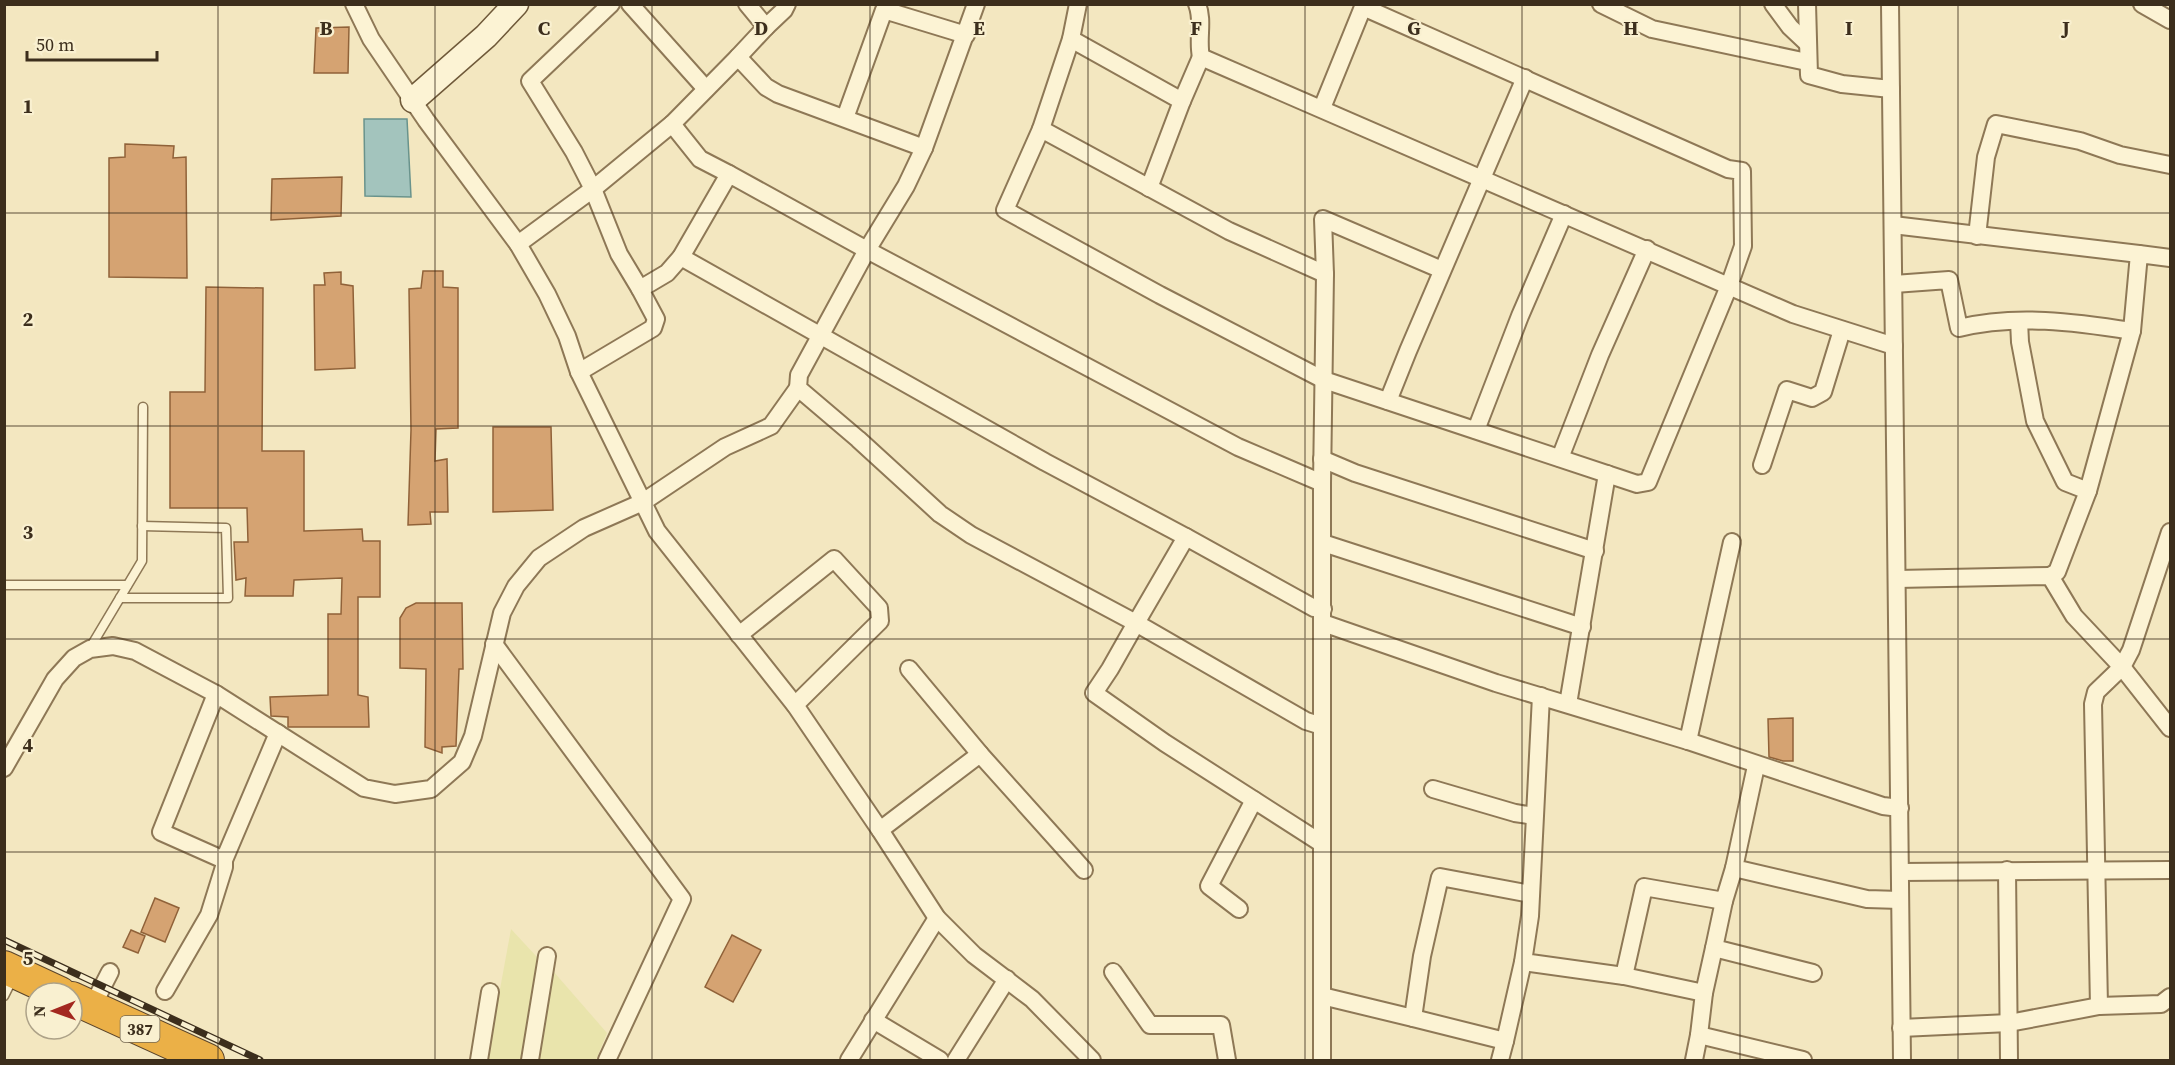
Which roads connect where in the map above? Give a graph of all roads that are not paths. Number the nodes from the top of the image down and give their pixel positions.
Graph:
1 (354, 4) edge
2 (516, 4) edge
3 (611, 4) edge
4 (630, 4) edge
5 (747, 4) edge
6 (787, 4) edge
7 (976, 4) edge
8 (1078, 4) edge
9 (1197, 4) edge
10 (1773, 4) edge
11 (1807, 4) edge
12 (1890, 4) edge
13 (2142, 4) edge
14 (1360, 6) edge
15 (1608, 6) edge
16 (878, 7) edge
17 (2170, 20) edge
18 (766, 27) junction
19 (966, 35) junction
20 (1071, 39) junction
21 (1807, 43) junction
22 (738, 57) junction
23 (1201, 57) junction
24 (1807, 62) junction
25 (1525, 78) junction
26 (706, 89) junction
27 (1891, 89) junction
28 (412, 100) junction
29 (1182, 101) junction
30 (1322, 108) junction
31 (845, 118) junction
32 (672, 124) junction
33 (1041, 129) junction
34 (924, 148) junction
35 (2170, 165) edge
36 (729, 174) junction
37 (1482, 178) junction
38 (1149, 188) junction
39 (593, 189) junction
40 (1564, 214) junction
41 (1893, 225) junction
42 (1977, 236) junction
43 (518, 244) junction
44 (1647, 249) junction
45 (867, 250) junction
46 (2139, 254) junction
47 (681, 257) junction
48 (2170, 258) edge
49 (1442, 270) junction
50 (1325, 274) junction
51 (1894, 284) junction
52 (1729, 286) junction
53 (640, 289) junction
54 (2019, 321) junction
55 (1842, 330) junction
56 (2132, 331) junction
57 (821, 337) junction
58 (1894, 346) junction
59 (579, 372) junction
60 (1324, 380) junction
61 (798, 388) junction
62 (1388, 401) junction
63 (143, 407) dead end
64 (1476, 430) junction
65 (1560, 458) junction
66 (1322, 459) junction
67 (1762, 465) dead end
68 (1607, 474) junction
69 (1322, 483) junction
70 (2088, 491) junction
71 (643, 502) junction
72 (142, 526) junction
73 (2170, 532) edge
74 (1186, 537) junction
75 (1732, 542) dead end
76 (1323, 543) junction
77 (1595, 551) junction
78 (2050, 576) junction
79 (1897, 579) junction
80 (4, 585) edge
81 (127, 585) junction
82 (120, 598) junction
83 (1323, 616) junction
84 (1136, 623) junction
85 (1582, 627) junction
86 (739, 635) junction
87 (494, 644) junction
88 (90, 649) junction
89 (2122, 667) junction
90 (909, 669) dead end
91 (216, 694) junction
92 (1541, 696) junction
93 (1568, 704) junction
94 (795, 705) junction
95 (1322, 726) junction
96 (2170, 728) edge
97 (278, 733) junction
98 (1688, 741) junction
99 (980, 754) junction
100 (1756, 766) junction
101 (4, 768) edge
102 (1432, 789) dead end
103 (1254, 800) junction
104 (1900, 808) junction
105 (1534, 816) junction
106 (880, 830) junction
107 (1321, 843) junction
108 (224, 860) junction
109 (1734, 868) junction
110 (1084, 870) dead end
111 (2007, 870) junction
112 (2170, 870) edge
113 (2096, 871) junction
114 (1900, 872) junction
115 (1531, 894) junction
116 (1900, 900) junction
117 (1724, 901) junction
118 (1239, 909) dead end
119 (937, 918) junction
120 (1714, 948) junction
121 (547, 956) dead end
122 (1523, 962) junction
123 (110, 972) dead end
124 (1113, 972) dead end
125 (1813, 973) dead end
126 (1624, 976) junction
127 (8, 979) edge
128 (1007, 979) junction
129 (24, 983) edge
130 (165, 991) dead end
131 (490, 992) dead end
132 (1704, 993) junction
133 (1322, 996) junction
134 (2170, 997) edge
135 (84, 1001) edge
136 (84, 1004) edge
137 (2099, 1006) junction
138 (1413, 1018) junction
139 (873, 1020) junction
140 (2009, 1023) junction
141 (1901, 1028) junction
142 (1699, 1035) junction
143 (1505, 1041) junction
144 (1782, 1058) edge
145 (208, 1060) edge
146 (479, 1060) edge
147 (530, 1060) edge
148 (607, 1060) edge
149 (849, 1060) edge
150 (940, 1060) edge
151 (956, 1060) edge
152 (1092, 1060) edge
153 (1227, 1060) edge
154 (1322, 1060) edge
155 (1500, 1060) edge
156 (1694, 1060) edge
157 (1803, 1060) edge
158 (1902, 1060) edge
159 (2009, 1060) edge

1 - 28 street
2 - 28 street
3 - 39 street
4 - 26 street
5 - 18 street
6 - 18 street
7 - 19 street
8 - 20 street
9 - 23 street
10 - 21 street
11 - 21 street
12 - 27 street
13 - 17 street
14 - 25 street
14 - 30 street
15 - 24 street
16 - 19 street
16 - 31 street
18 - 22 street
19 - 34 street
20 - 29 street
20 - 33 street
21 - 24 street
22 - 26 street
22 - 31 street
23 - 29 street
23 - 30 street
24 - 27 street
25 - 37 street
25 - 52 street
26 - 32 street
27 - 41 street
28 - 43 street
29 - 38 street
30 - 37 street
31 - 34 street
32 - 36 street
32 - 39 street
33 - 38 street
33 - 60 street
34 - 45 street
35 - 42 street
36 - 45 street
36 - 47 street
37 - 40 street
37 - 49 street
38 - 50 street
39 - 43 street
39 - 53 street
40 - 44 street
40 - 64 street
41 - 42 street
41 - 51 street
42 - 46 street
43 - 59 street
44 - 52 street
44 - 65 street
45 - 57 street
45 - 69 street
46 - 48 street
46 - 56 street
47 - 53 street
47 - 57 street
49 - 50 street
49 - 62 street
50 - 60 street
51 - 54 street
51 - 58 street
52 - 55 street
52 - 68 street
53 - 59 street
54 - 56 street
54 - 70 street
55 - 58 street
55 - 67 street
56 - 70 street
57 - 61 street
57 - 74 street
58 - 79 street
59 - 71 street
60 - 62 street
60 - 66 street
61 - 71 street
61 - 84 street
62 - 64 street
63 - 72 lane
64 - 65 street
65 - 68 street
66 - 69 street
66 - 77 street
68 - 77 street
69 - 76 street
70 - 78 street
71 - 86 street
71 - 87 street
72 - 81 lane
72 - 82 lane
73 - 89 street
74 - 83 street
74 - 84 street
75 - 98 street
76 - 83 street
76 - 85 street
77 - 85 street
78 - 79 street
78 - 89 street
79 - 104 street
80 - 81 lane
81 - 82 lane
82 - 88 lane
83 - 92 street
83 - 95 street
84 - 95 street
84 - 103 street
85 - 93 street
86 - 94 street
86 - 94 street
87 - 97 street
87 - 148 street
88 - 91 street
88 - 101 street
89 - 96 street
89 - 113 street
90 - 99 street
91 - 97 street
91 - 108 street
92 - 93 street
92 - 105 street
93 - 98 street
94 - 106 street
95 - 107 street
97 - 108 street
98 - 100 street
99 - 106 street
99 - 110 street
100 - 104 street
100 - 109 street
102 - 105 street
103 - 107 street
103 - 118 street
104 - 114 street
105 - 115 street
106 - 119 street
107 - 133 street
108 - 130 street
109 - 116 street
109 - 117 street
111 - 113 street
111 - 114 street
111 - 140 street
112 - 113 street
113 - 137 street
114 - 116 street
115 - 122 street
115 - 138 street
116 - 141 street
117 - 120 street
117 - 126 street
119 - 128 street
119 - 139 street
120 - 125 street
120 - 132 street
121 - 147 street
122 - 126 street
122 - 143 street
123 - 135 street
124 - 153 street
126 - 132 street
127 - 129 highway
128 - 151 street
128 - 152 street
131 - 146 street
132 - 142 street
133 - 138 street
133 - 154 street
134 - 137 street
136 - 145 highway, 387
137 - 140 street
138 - 143 street
139 - 149 street
139 - 150 street
140 - 141 street
140 - 159 street
141 - 158 street
142 - 144 street
142 - 156 street
143 - 155 street
144 - 157 street

